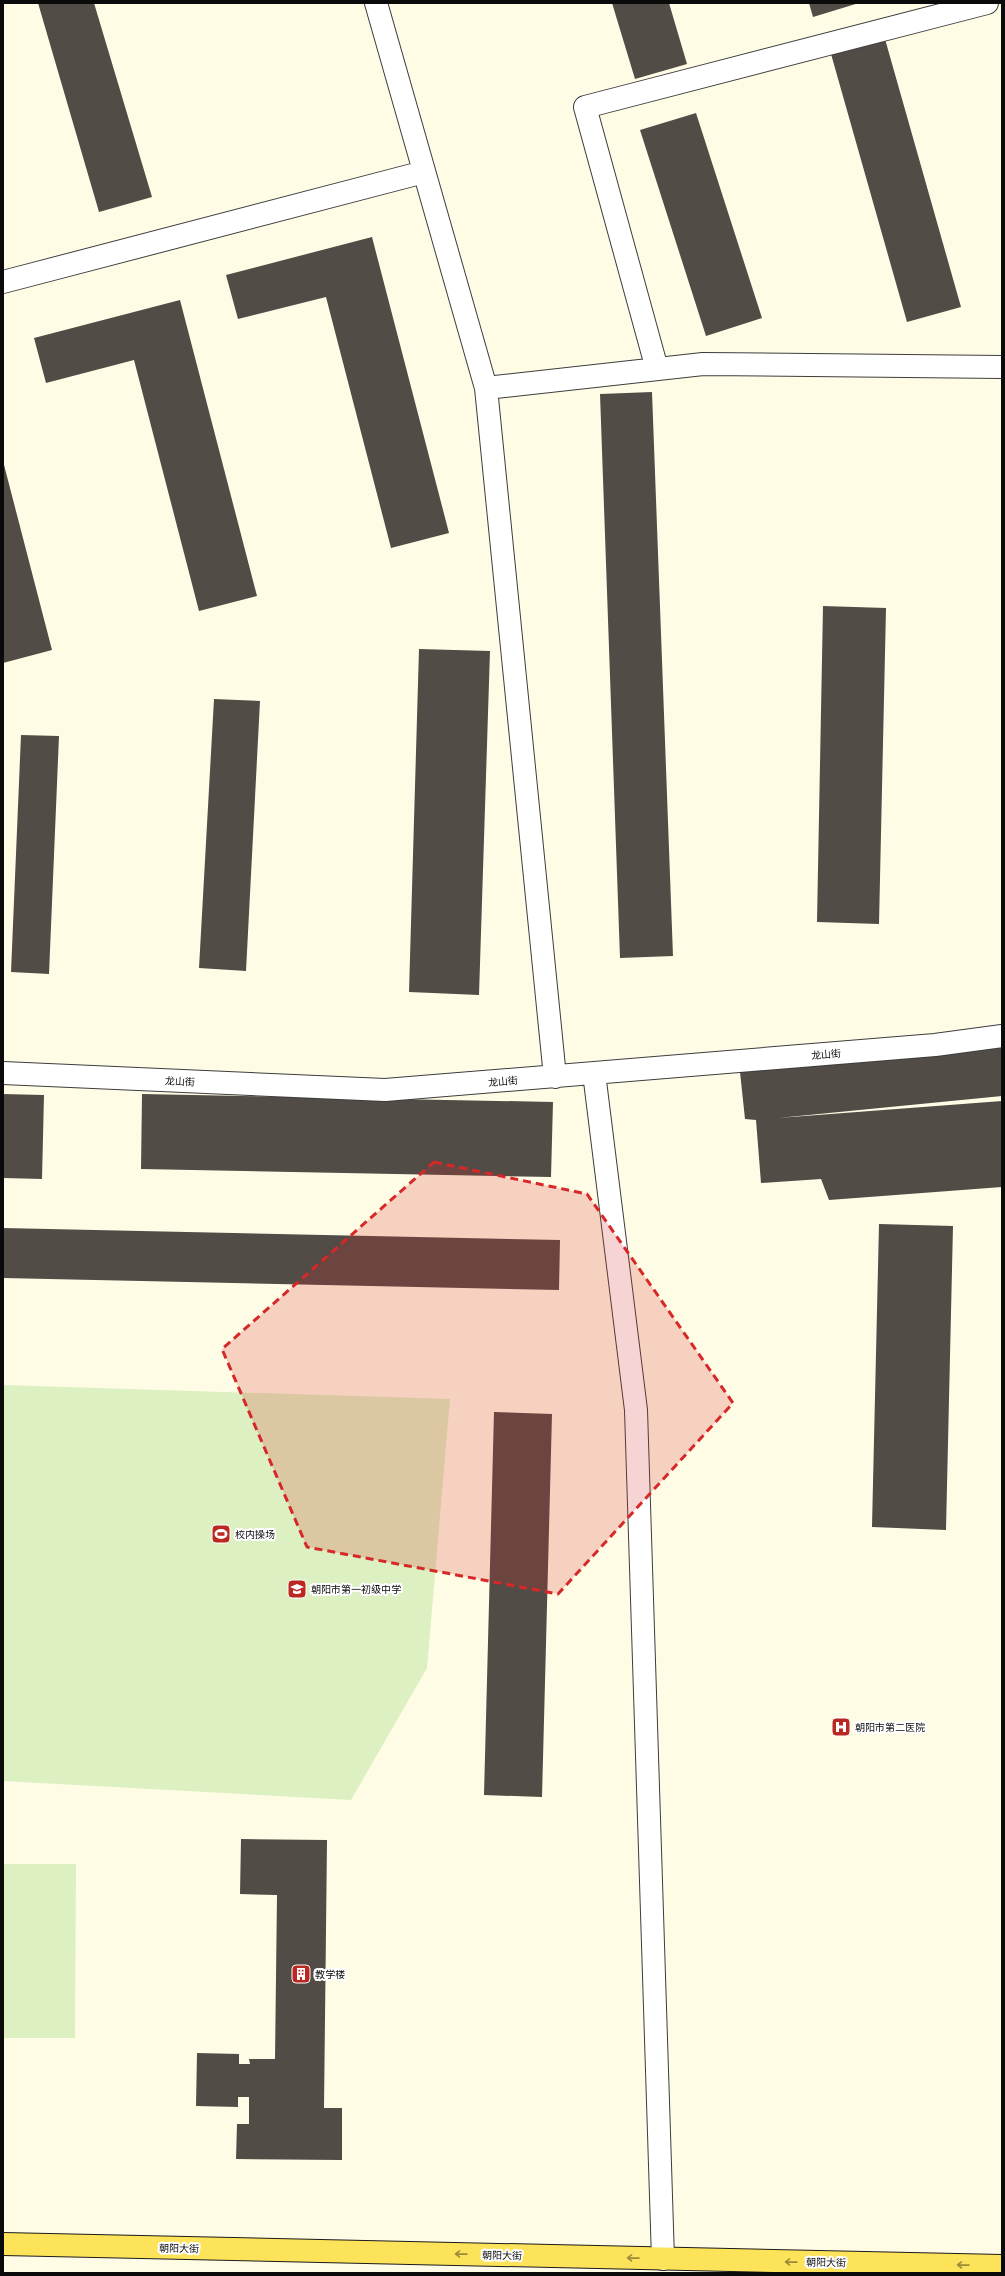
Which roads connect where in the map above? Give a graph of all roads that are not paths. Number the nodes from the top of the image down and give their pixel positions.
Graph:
1 (376, 3) edge
2 (987, 3) edge
3 (424, 172) junction
4 (3, 282) edge
5 (1002, 367) edge
6 (657, 369) junction
7 (486, 388) junction
8 (1002, 1036) edge
9 (3, 1073) edge
10 (594, 1073) junction
11 (555, 1076) junction
12 (3, 2244) edge
13 (663, 2259) junction
14 (1002, 2266) edge

1 - 3 street
2 - 6 street
3 - 4 street
3 - 7 street
5 - 6 street
6 - 7 street
7 - 11 street
8 - 10 street, 龙山街
9 - 11 street, 龙山街
10 - 11 street, 龙山街
10 - 13 street
13 -> 12 main road, 朝阳大街
14 -> 13 main road, 朝阳大街

